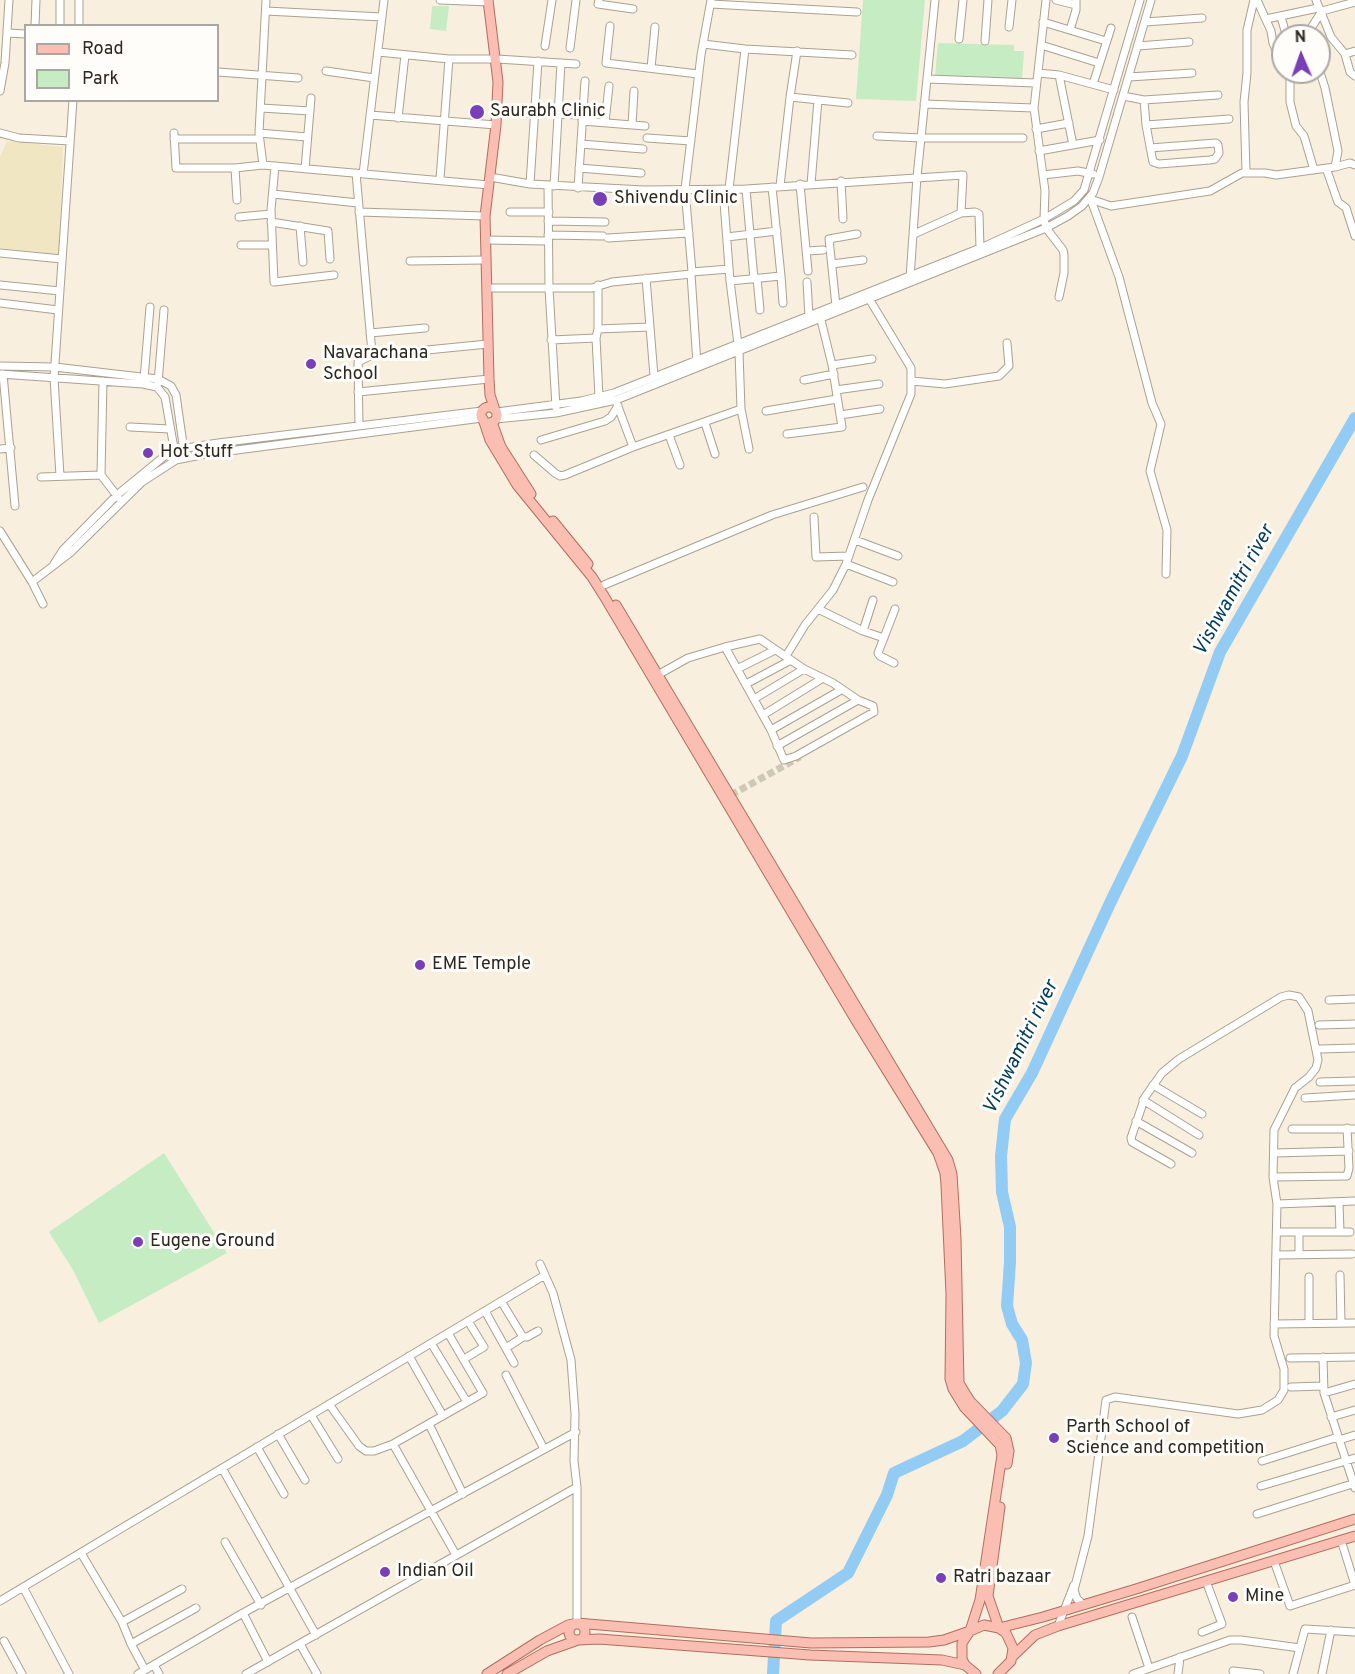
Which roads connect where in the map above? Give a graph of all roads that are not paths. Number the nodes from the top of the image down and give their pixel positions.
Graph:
1 (9, 0) edge
2 (36, 0) edge
3 (60, 0) edge
4 (79, 0) edge
5 (266, 0) edge
6 (384, 0) edge
7 (440, 0) edge
8 (552, 0) edge
9 (576, 0) edge
10 (599, 0) edge
11 (934, 0) edge
12 (963, 0) edge
13 (988, 0) edge
14 (1012, 0) edge
15 (1046, 0) edge
16 (1056, 0) edge
17 (1140, 0) edge
18 (1151, 0) edge
19 (1256, 0) edge
20 (488, 1) edge
21 (711, 2) edge
22 (1355, 2) edge
23 (1076, 3) edge
24 (1319, 6) edge
25 (633, 9) dead end
26 (266, 11) junction
27 (857, 12) dead end
28 (382, 17) junction
29 (1281, 17) junction
30 (1202, 18) dead end
31 (1266, 20) junction
32 (1043, 22) junction
33 (1144, 22) junction
34 (35, 24) edge
35 (60, 24) edge
36 (78, 24) edge
37 (1283, 24) edge
38 (1311, 24) edge
39 (610, 26) dead end
40 (655, 27) dead end
41 (1010, 27) dead end
42 (1111, 28) dead end
43 (1070, 30) junction
44 (8, 33) junction
45 (1131, 33) junction
46 (24, 34) edge
47 (1140, 36) junction
48 (1271, 36) edge
49 (959, 39) dead end
50 (985, 41) dead end
51 (1106, 41) junction
52 (1189, 42) dead end
53 (703, 44) junction
54 (1041, 45) junction
55 (545, 46) dead end
56 (1138, 46) junction
57 (570, 48) dead end
58 (745, 49) junction
59 (797, 51) junction
60 (1355, 51) edge
61 (378, 52) junction
62 (1345, 54) junction
63 (405, 55) junction
64 (852, 55) dead end
65 (449, 58) junction
66 (496, 59) junction
67 (538, 61) junction
68 (3, 63) edge
69 (561, 63) junction
70 (1099, 63) junction
71 (576, 64) dead end
72 (651, 68) junction
73 (326, 71) dead end
74 (219, 72) edge
75 (1038, 73) junction
76 (698, 74) junction
77 (1192, 74) dead end
78 (263, 75) junction
79 (1059, 75) junction
80 (1355, 76) edge
81 (1129, 77) junction
82 (298, 78) dead end
83 (374, 78) junction
84 (927, 79) junction
85 (585, 81) dead end
86 (1036, 84) junction
87 (1094, 84) junction
88 (1290, 84) edge
89 (1324, 84) edge
90 (609, 86) dead end
91 (0, 90) edge
92 (1114, 90) junction
93 (634, 91) dead end
94 (1218, 95) dead end
95 (790, 96) junction
96 (1123, 96) junction
97 (311, 98) dead end
98 (818, 100) junction
99 (1144, 100) junction
100 (74, 102) edge
101 (849, 103) dead end
102 (924, 104) junction
103 (261, 108) junction
104 (1034, 108) junction
105 (310, 111) junction
106 (497, 112) junction
107 (536, 112) junction
108 (559, 113) junction
109 (370, 115) junction
110 (399, 118) junction
111 (582, 118) junction
112 (1229, 119) dead end
113 (445, 121) junction
114 (605, 122) junction
115 (1069, 123) junction
116 (496, 125) junction
117 (632, 125) junction
118 (1146, 125) junction
119 (645, 126) dead end
120 (1036, 129) junction
121 (0, 133) edge
122 (259, 136) junction
123 (877, 136) dead end
124 (307, 137) junction
125 (647, 138) dead end
126 (922, 138) junction
127 (1023, 138) dead end
128 (70, 141) junction
129 (691, 141) junction
130 (1100, 141) junction
131 (581, 144) junction
132 (1073, 145) junction
133 (1150, 148) junction
134 (643, 149) dead end
135 (1039, 151) junction
136 (263, 165) junction
137 (1355, 165) edge
138 (275, 166) junction
139 (1335, 167) junction
140 (235, 168) junction
141 (579, 168) junction
142 (1326, 168) junction
143 (305, 169) junction
144 (1314, 170) junction
145 (1090, 171) junction
146 (1246, 172) junction
147 (641, 173) dead end
148 (360, 174) junction
149 (1043, 175) junction
150 (917, 177) junction
151 (1099, 177) junction
152 (440, 179) junction
153 (489, 181) junction
154 (841, 181) junction
155 (530, 184) junction
156 (800, 184) junction
157 (811, 184) junction
158 (551, 185) junction
159 (776, 186) junction
160 (578, 188) junction
161 (685, 189) junction
162 (726, 189) junction
163 (746, 189) junction
164 (273, 194) junction
165 (1090, 199) junction
166 (237, 200) dead end
167 (358, 203) junction
168 (359, 212) junction
169 (510, 212) dead end
170 (549, 212) junction
171 (961, 213) junction
172 (485, 216) junction
173 (239, 217) dead end
174 (271, 218) junction
175 (843, 219) dead end
176 (1044, 219) junction
177 (548, 221) junction
178 (605, 222) dead end
179 (300, 226) junction
180 (1046, 228) junction
181 (777, 231) junction
182 (688, 233) junction
183 (750, 234) junction
184 (857, 234) dead end
185 (914, 234) junction
186 (1355, 236) edge
187 (727, 237) junction
188 (548, 238) junction
189 (485, 240) junction
190 (241, 245) dead end
191 (272, 245) junction
192 (980, 248) junction
193 (823, 250) dead end
194 (807, 251) junction
195 (0, 253) edge
196 (62, 259) junction
197 (330, 259) dead end
198 (485, 260) junction
199 (863, 260) dead end
200 (410, 261) dead end
201 (303, 262) dead end
202 (832, 264) junction
203 (729, 268) junction
204 (808, 271) dead end
205 (692, 273) junction
206 (334, 274) dead end
207 (781, 276) junction
208 (646, 278) junction
209 (755, 278) junction
210 (910, 278) junction
211 (730, 281) junction
212 (807, 282) dead end
213 (0, 285) edge
214 (598, 285) junction
215 (487, 288) junction
216 (549, 288) junction
217 (60, 291) junction
218 (868, 296) junction
219 (1059, 297) dead end
220 (0, 303) edge
221 (783, 303) dead end
222 (836, 306) junction
223 (150, 307) dead end
224 (58, 310) junction
225 (164, 310) dead end
226 (760, 310) dead end
227 (820, 316) junction
228 (809, 317) junction
229 (650, 327) junction
230 (425, 328) dead end
231 (598, 329) junction
232 (370, 333) junction
233 (596, 338) junction
234 (550, 340) junction
235 (1007, 343) dead end
236 (488, 344) junction
237 (738, 348) junction
238 (374, 354) junction
239 (872, 359) dead end
240 (697, 363) junction
241 (832, 365) junction
242 (0, 366) edge
243 (55, 367) junction
244 (2, 374) edge
245 (834, 374) junction
246 (654, 376) junction
247 (54, 378) junction
248 (489, 379) junction
249 (144, 380) junction
250 (804, 380) dead end
251 (103, 381) junction
252 (912, 381) junction
253 (158, 383) junction
254 (879, 384) dead end
255 (836, 390) junction
256 (358, 392) junction
257 (599, 397) junction
258 (837, 399) junction
259 (615, 400) junction
260 (556, 405) junction
261 (880, 409) dead end
262 (741, 410) junction
263 (766, 411) dead end
264 (556, 413) junction
265 (489, 415) junction
266 (840, 415) junction
267 (705, 423) junction
268 (359, 426) junction
269 (130, 427) dead end
270 (170, 429) junction
271 (320, 430) junction
272 (787, 434) dead end
273 (669, 435) junction
274 (321, 439) junction
275 (541, 440) dead end
276 (633, 447) junction
277 (11, 448) junction
278 (184, 448) junction
279 (0, 449) edge
280 (749, 449) dead end
281 (174, 450) junction
282 (715, 454) dead end
283 (534, 455) dead end
284 (186, 457) junction
285 (176, 460) junction
286 (680, 465) dead end
287 (101, 475) junction
288 (60, 476) junction
289 (41, 477) dead end
290 (863, 487) dead end
291 (117, 495) junction
292 (123, 502) junction
293 (15, 506) dead end
294 (814, 517) dead end
295 (0, 531) edge
296 (855, 540) junction
297 (849, 556) junction
298 (898, 556) dead end
299 (846, 564) junction
300 (51, 568) junction
301 (1166, 574) dead end
302 (32, 582) junction
303 (893, 582) dead end
304 (604, 588) junction
305 (873, 600) dead end
306 (43, 604) dead end
307 (818, 609) junction
308 (895, 609) dead end
309 (863, 631) junction
310 (884, 638) junction
311 (725, 646) junction
312 (775, 650) junction
313 (788, 658) junction
314 (894, 663) dead end
315 (737, 669) junction
316 (804, 669) junction
317 (655, 676) junction
318 (823, 678) junction
319 (746, 684) junction
320 (841, 690) junction
321 (754, 699) junction
322 (858, 700) junction
323 (763, 715) junction
324 (771, 730) junction
325 (777, 746) junction
326 (1355, 999) edge
327 (1329, 1000) dead end
328 (1355, 1024) edge
329 (1319, 1025) dead end
330 (1355, 1048) edge
331 (1320, 1049) dead end
332 (1355, 1081) edge
333 (1320, 1082) dead end
334 (1153, 1085) junction
335 (1355, 1095) edge
336 (1305, 1098) dead end
337 (1143, 1100) junction
338 (1202, 1114) dead end
339 (1136, 1121) junction
340 (1351, 1128) edge
341 (1292, 1129) dead end
342 (1199, 1135) dead end
343 (1349, 1151) junction
344 (1192, 1153) dead end
345 (1274, 1153) junction
346 (1172, 1164) dead end
347 (1273, 1177) junction
348 (1355, 1201) edge
349 (1340, 1202) junction
350 (1277, 1204) junction
351 (1276, 1232) junction
352 (1299, 1232) junction
353 (1340, 1232) junction
354 (1350, 1232) dead end
355 (1299, 1254) junction
356 (1352, 1254) dead end
357 (1276, 1255) junction
358 (540, 1264) dead end
359 (545, 1275) junction
360 (1340, 1275) dead end
361 (1309, 1277) dead end
362 (501, 1301) junction
363 (485, 1311) junction
364 (468, 1321) junction
365 (1309, 1323) junction
366 (1341, 1323) junction
367 (1355, 1323) edge
368 (1274, 1324) junction
369 (538, 1331) dead end
370 (448, 1333) junction
371 (523, 1337) junction
372 (431, 1343) junction
373 (506, 1348) junction
374 (409, 1356) junction
375 (1323, 1357) junction
376 (1355, 1357) edge
377 (1290, 1358) dead end
378 (464, 1359) junction
379 (514, 1363) dead end
380 (506, 1375) dead end
381 (1355, 1384) edge
382 (1291, 1387) dead end
383 (1324, 1389) junction
384 (467, 1402) junction
385 (329, 1404) junction
386 (1355, 1410) edge
387 (310, 1415) junction
388 (443, 1416) junction
389 (1331, 1417) junction
390 (429, 1424) junction
391 (576, 1432) junction
392 (278, 1434) junction
393 (1355, 1435) edge
394 (1338, 1439) junction
395 (1003, 1442) junction
396 (393, 1444) junction
397 (257, 1447) junction
398 (544, 1449) junction
399 (1355, 1458) edge
400 (338, 1459) dead end
401 (1347, 1460) junction
402 (1262, 1461) dead end
403 (222, 1468) junction
404 (305, 1480) dead end
405 (1355, 1485) edge
406 (1261, 1486) dead end
407 (577, 1487) junction
408 (284, 1494) dead end
409 (463, 1494) junction
410 (430, 1512) junction
411 (1257, 1515) dead end
412 (1355, 1519) edge
413 (1355, 1536) edge
414 (1341, 1540) junction
415 (225, 1542) dead end
416 (81, 1553) junction
417 (456, 1555) junction
418 (1274, 1561) junction
419 (1076, 1580) junction
420 (1206, 1581) junction
421 (23, 1587) junction
422 (290, 1588) junction
423 (182, 1589) dead end
424 (0, 1601) edge
425 (261, 1605) junction
426 (1084, 1605) junction
427 (196, 1608) dead end
428 (1063, 1611) junction
429 (243, 1614) junction
430 (1132, 1617) dead end
431 (122, 1622) junction
432 (577, 1623) junction
433 (1059, 1626) junction
434 (999, 1628) junction
435 (1331, 1630) junction
436 (970, 1631) junction
437 (1202, 1632) dead end
438 (1355, 1632) edge
439 (316, 1635) junction
440 (578, 1640) junction
441 (4, 1641) dead end
442 (131, 1644) junction
443 (300, 1644) junction
444 (1300, 1648) junction
445 (1013, 1656) junction
446 (1180, 1658) junction
447 (268, 1662) junction
448 (154, 1665) junction
449 (965, 1665) junction
450 (1149, 1668) junction
451 (1007, 1670) edge
452 (1233, 1671) dead end
453 (142, 1672) edge
454 (22, 1674) edge
455 (69, 1674) edge
456 (159, 1674) edge
457 (246, 1674) edge
458 (317, 1674) edge
459 (487, 1674) edge
460 (507, 1674) edge
461 (976, 1674) edge
462 (998, 1674) edge
463 (1133, 1674) edge
464 (1178, 1674) edge
465 (1260, 1674) edge
466 (1293, 1674) edge
467 (1322, 1674) edge

1 - 44 street
2 - 34 street
3 - 35 street
4 - 36 street
5 - 26 street
6 - 28 street
7 - 20 street
8 - 55 street
9 - 57 street
10 - 25 street
11 - 84 street
12 - 49 street
13 - 50 street
14 - 41 street
15 - 32 street
16 - 23 street
17 - 45 street
18 - 33 street
19 - 31 street
19 - 146 street
20 - 66 main road
21 - 27 street
21 - 53 street
22 - 24 street
23 - 43 street
24 - 29 street
24 - 38 street
24 - 62 street
26 - 28 street
26 - 78 street
28 - 61 street
29 - 31 street
29 - 37 street
30 - 33 street
31 - 48 street
32 - 43 street
32 - 54 street
33 - 47 street
39 - 72 street
40 - 72 street
42 - 51 street
43 - 51 street
44 - 46 street
44 - 68 street
45 - 47 street
45 - 92 street
47 - 56 street
51 - 70 street
52 - 56 street
53 - 58 street
53 - 76 street
54 - 70 street
54 - 75 street
56 - 81 street
58 - 59 street
58 - 162 street
59 - 64 street
59 - 95 street
60 - 62 street
61 - 63 street
61 - 83 street
62 - 80 street
63 - 65 street
63 - 110 street
65 - 66 street
65 - 113 street
66 - 67 street
66 - 106 main road
67 - 69 street
67 - 107 street
68 - 91 street
69 - 71 street
69 - 108 street
70 - 87 street
72 - 76 street
73 - 83 street
74 - 78 street
75 - 79 street
75 - 86 street
76 - 129 street
77 - 81 street
78 - 82 street
78 - 103 street
79 - 87 street
79 - 115 street
81 - 96 street
83 - 109 street
84 - 86 street
84 - 102 street
85 - 111 street
86 - 104 street
87 - 92 street
88 - 144 street
89 - 139 street
90 - 114 street
92 - 130 street
93 - 117 street
94 - 99 street
95 - 98 street
95 - 159 street
96 - 99 street
96 - 151 street
97 - 105 street
98 - 101 street
98 - 157 street
99 - 118 street
100 - 128 street
102 - 104 street
102 - 126 street
103 - 105 street
103 - 122 street
104 - 120 street
105 - 124 street
106 - 107 street
106 - 116 main road
107 - 108 street
107 - 155 street
108 - 111 street
108 - 158 street
109 - 110 street
109 - 148 street
110 - 113 street
111 - 114 street
111 - 131 street
112 - 118 street
113 - 116 street
113 - 152 street
114 - 117 street
115 - 120 street
115 - 132 street
116 - 153 main road
117 - 119 street
118 - 133 street
120 - 135 street
121 - 128 street
122 - 124 street
122 - 136 street
122 - 140 street
123 - 126 street
124 - 143 street
125 - 129 street
126 - 127 street
126 - 150 street
128 - 196 street
129 - 161 street
130 - 132 street
130 - 145 street
131 - 134 street
131 - 141 street
132 - 135 street
133 - 133 street
135 - 149 street
136 - 138 street
136 - 140 street
137 - 139 street
138 - 143 street
138 - 164 street
139 - 142 street
140 - 166 street
141 - 147 street
141 - 160 street
142 - 144 street
142 - 186 street
143 - 148 street
144 - 146 street
145 - 149 street
145 - 151 street
145 - 176 street
146 - 165 street
148 - 152 street
148 - 167 street
149 - 176 street
150 - 154 street
150 - 171 street
150 - 185 street
151 - 165 street
152 - 153 street
153 - 155 street
153 - 172 main road
154 - 157 street
154 - 175 street
155 - 158 street
156 - 157 street
156 - 159 street
156 - 194 street
158 - 160 street
158 - 170 street
159 - 163 street
159 - 181 street
160 - 161 street
161 - 162 street
161 - 182 street
162 - 163 street
162 - 187 street
163 - 183 street
164 - 167 street
164 - 174 street
165 - 180 street
165 - 301 street
167 - 168 street
168 - 172 street
168 - 232 street
169 - 170 street
170 - 177 street
171 - 185 street
171 - 192 street
172 - 189 main road
173 - 174 street
174 - 179 street
174 - 191 street
176 - 180 street
176 - 192 street
177 - 178 street
177 - 188 street
179 - 197 street
179 - 201 street
180 - 210 street
180 - 219 street
181 - 183 street
181 - 207 street
182 - 188 street
182 - 205 street
183 - 187 street
183 - 209 street
184 - 202 street
185 - 210 street
187 - 203 street
188 - 189 street
188 - 216 street
189 - 198 main road
190 - 191 street
191 - 206 street
192 - 210 street
193 - 194 street
194 - 204 street
195 - 196 street
196 - 217 street
198 - 200 street
198 - 215 main road
199 - 202 street
202 - 222 street
203 - 205 street
203 - 211 street
205 - 208 street
205 - 240 street
207 - 209 street
207 - 221 street
208 - 214 street
208 - 229 street
209 - 211 street
209 - 226 street
210 - 218 street
211 - 237 street
212 - 228 street
213 - 217 street
214 - 216 street
214 - 231 street
215 - 216 street
215 - 236 main road
216 - 234 street
217 - 224 street
218 - 222 street
218 - 227 street
218 - 252 street
220 - 224 street
222 - 227 street
223 - 249 street
224 - 243 street
225 - 253 street
227 - 228 street
227 - 237 street
227 - 241 street
228 - 237 street
229 - 231 street
229 - 246 street
230 - 232 street
231 - 233 street
232 - 238 street
233 - 234 street
233 - 257 street
234 - 260 street
235 - 252 street
236 - 238 street
236 - 248 main road
237 - 240 street
237 - 262 street
238 - 256 street
239 - 241 street
240 - 246 street
240 - 259 street
241 - 245 street
242 - 243 street
243 - 247 street
243 - 249 street
244 - 247 street
244 - 277 street
245 - 250 street
245 - 255 street
246 - 259 street
247 - 251 street
247 - 288 street
248 - 256 street
248 - 265 main road
249 - 251 street
249 - 253 street
251 - 287 street
252 - 296 street
253 - 270 street
253 - 278 street
254 - 255 street
255 - 258 street
256 - 268 street
257 - 259 street
257 - 260 street
258 - 263 street
258 - 266 street
259 - 264 street
259 - 275 street
259 - 276 street
260 - 264 street
260 - 265 street
261 - 266 street
262 - 267 street
262 - 280 street
264 - 265 street
265 - 268 street
265 - 274 street
265 - 304 main road
266 - 272 street
267 - 273 street
267 - 282 street
268 - 271 street
269 - 270 street
270 - 281 street
271 - 274 street
271 - 278 street
273 - 276 street
273 - 286 street
274 - 284 street
276 - 283 street
277 - 279 street
277 - 293 street
278 - 281 street
278 - 284 street
281 - 285 street
281 - 291 street
284 - 285 street
285 - 292 street
287 - 288 street
287 - 291 street
288 - 289 street
290 - 304 street
291 - 292 street
291 - 300 street
292 - 300 street
294 - 297 street
295 - 302 street
296 - 297 street
296 - 298 street
297 - 299 street
299 - 303 street
299 - 307 street
300 - 302 street
302 - 306 street
304 - 317 main road
305 - 309 street
307 - 309 street
307 - 313 street
308 - 310 street
309 - 310 street
310 - 314 street
311 - 312 street
311 - 315 street
311 - 317 street
312 - 313 street
312 - 315 street
313 - 316 street
313 - 319 street
315 - 319 street
316 - 318 street
316 - 321 street
317 - 395 main road
318 - 320 street
318 - 323 street
319 - 321 street
320 - 322 street
320 - 324 street
321 - 323 street
322 - 325 street
322 - 325 street
323 - 324 street
324 - 325 street
326 - 327 street
328 - 329 street
330 - 331 street
332 - 333 street
334 - 337 street
334 - 338 street
334 - 345 street
335 - 336 street
337 - 339 street
337 - 342 street
339 - 344 street
339 - 346 street
340 - 341 street
340 - 343 street
343 - 345 street
343 - 347 street
345 - 347 street
347 - 350 street
348 - 349 street
349 - 350 street
349 - 353 street
350 - 351 street
351 - 352 street
351 - 357 street
352 - 353 street
352 - 355 street
353 - 354 street
355 - 356 street
355 - 357 street
357 - 368 street
358 - 359 street
359 - 362 street
359 - 391 street
360 - 366 street
361 - 365 street
362 - 363 street
362 - 371 street
363 - 364 street
363 - 373 street
364 - 370 street
364 - 378 street
365 - 366 street
365 - 368 street
366 - 367 street
368 - 419 street
369 - 371 street
370 - 372 street
370 - 378 street
371 - 373 street
372 - 374 street
372 - 384 street
373 - 379 street
374 - 385 street
374 - 388 street
375 - 376 street
375 - 377 street
375 - 383 street
378 - 384 street
380 - 398 street
381 - 383 street
382 - 383 street
383 - 389 street
384 - 388 street
385 - 387 street
385 - 396 street
386 - 389 street
387 - 392 street
387 - 400 street
388 - 390 street
389 - 394 street
390 - 396 street
390 - 409 street
391 - 398 street
391 - 407 street
392 - 397 street
392 - 404 street
393 - 394 street
394 - 401 street
394 - 402 street
395 - 434 main road
395 - 436 main road
396 - 410 street
397 - 403 street
397 - 408 street
398 - 409 street
399 - 401 street
401 - 405 street
401 - 406 street
403 - 416 street
403 - 422 street
405 - 411 street
407 - 417 street
407 - 432 street
409 - 410 street
410 - 417 street
410 - 422 street
412 - 426 main road
413 - 414 main road
414 - 418 main road
414 - 418 street
415 - 425 street
416 - 421 street
416 - 431 street
417 - 439 street
418 - 420 main road
419 - 426 street
419 - 428 street
420 - 433 main road
420 - 437 street
421 - 424 street
421 - 455 street
422 - 425 street
422 - 439 street
423 - 431 street
425 - 429 street
426 - 428 main road
427 - 442 street
428 - 433 street
428 - 434 main road
429 - 447 street
429 - 448 street
430 - 450 street
431 - 442 street
432 - 436 main road
432 - 440 main road
432 - 459 main road
433 - 445 main road
434 - 436 main road
434 - 445 main road
435 - 438 street
435 - 444 street
435 - 467 street
436 - 449 main road
439 - 443 street
440 - 449 main road
440 - 460 main road
441 - 454 street
442 - 453 street
443 - 447 street
443 - 458 street
444 - 446 street
444 - 466 street
445 - 451 main road
446 - 450 street
446 - 464 street
447 - 457 street
448 - 453 street
448 - 456 street
449 - 461 main road
450 - 463 street
451 - 462 main road
452 - 465 street

